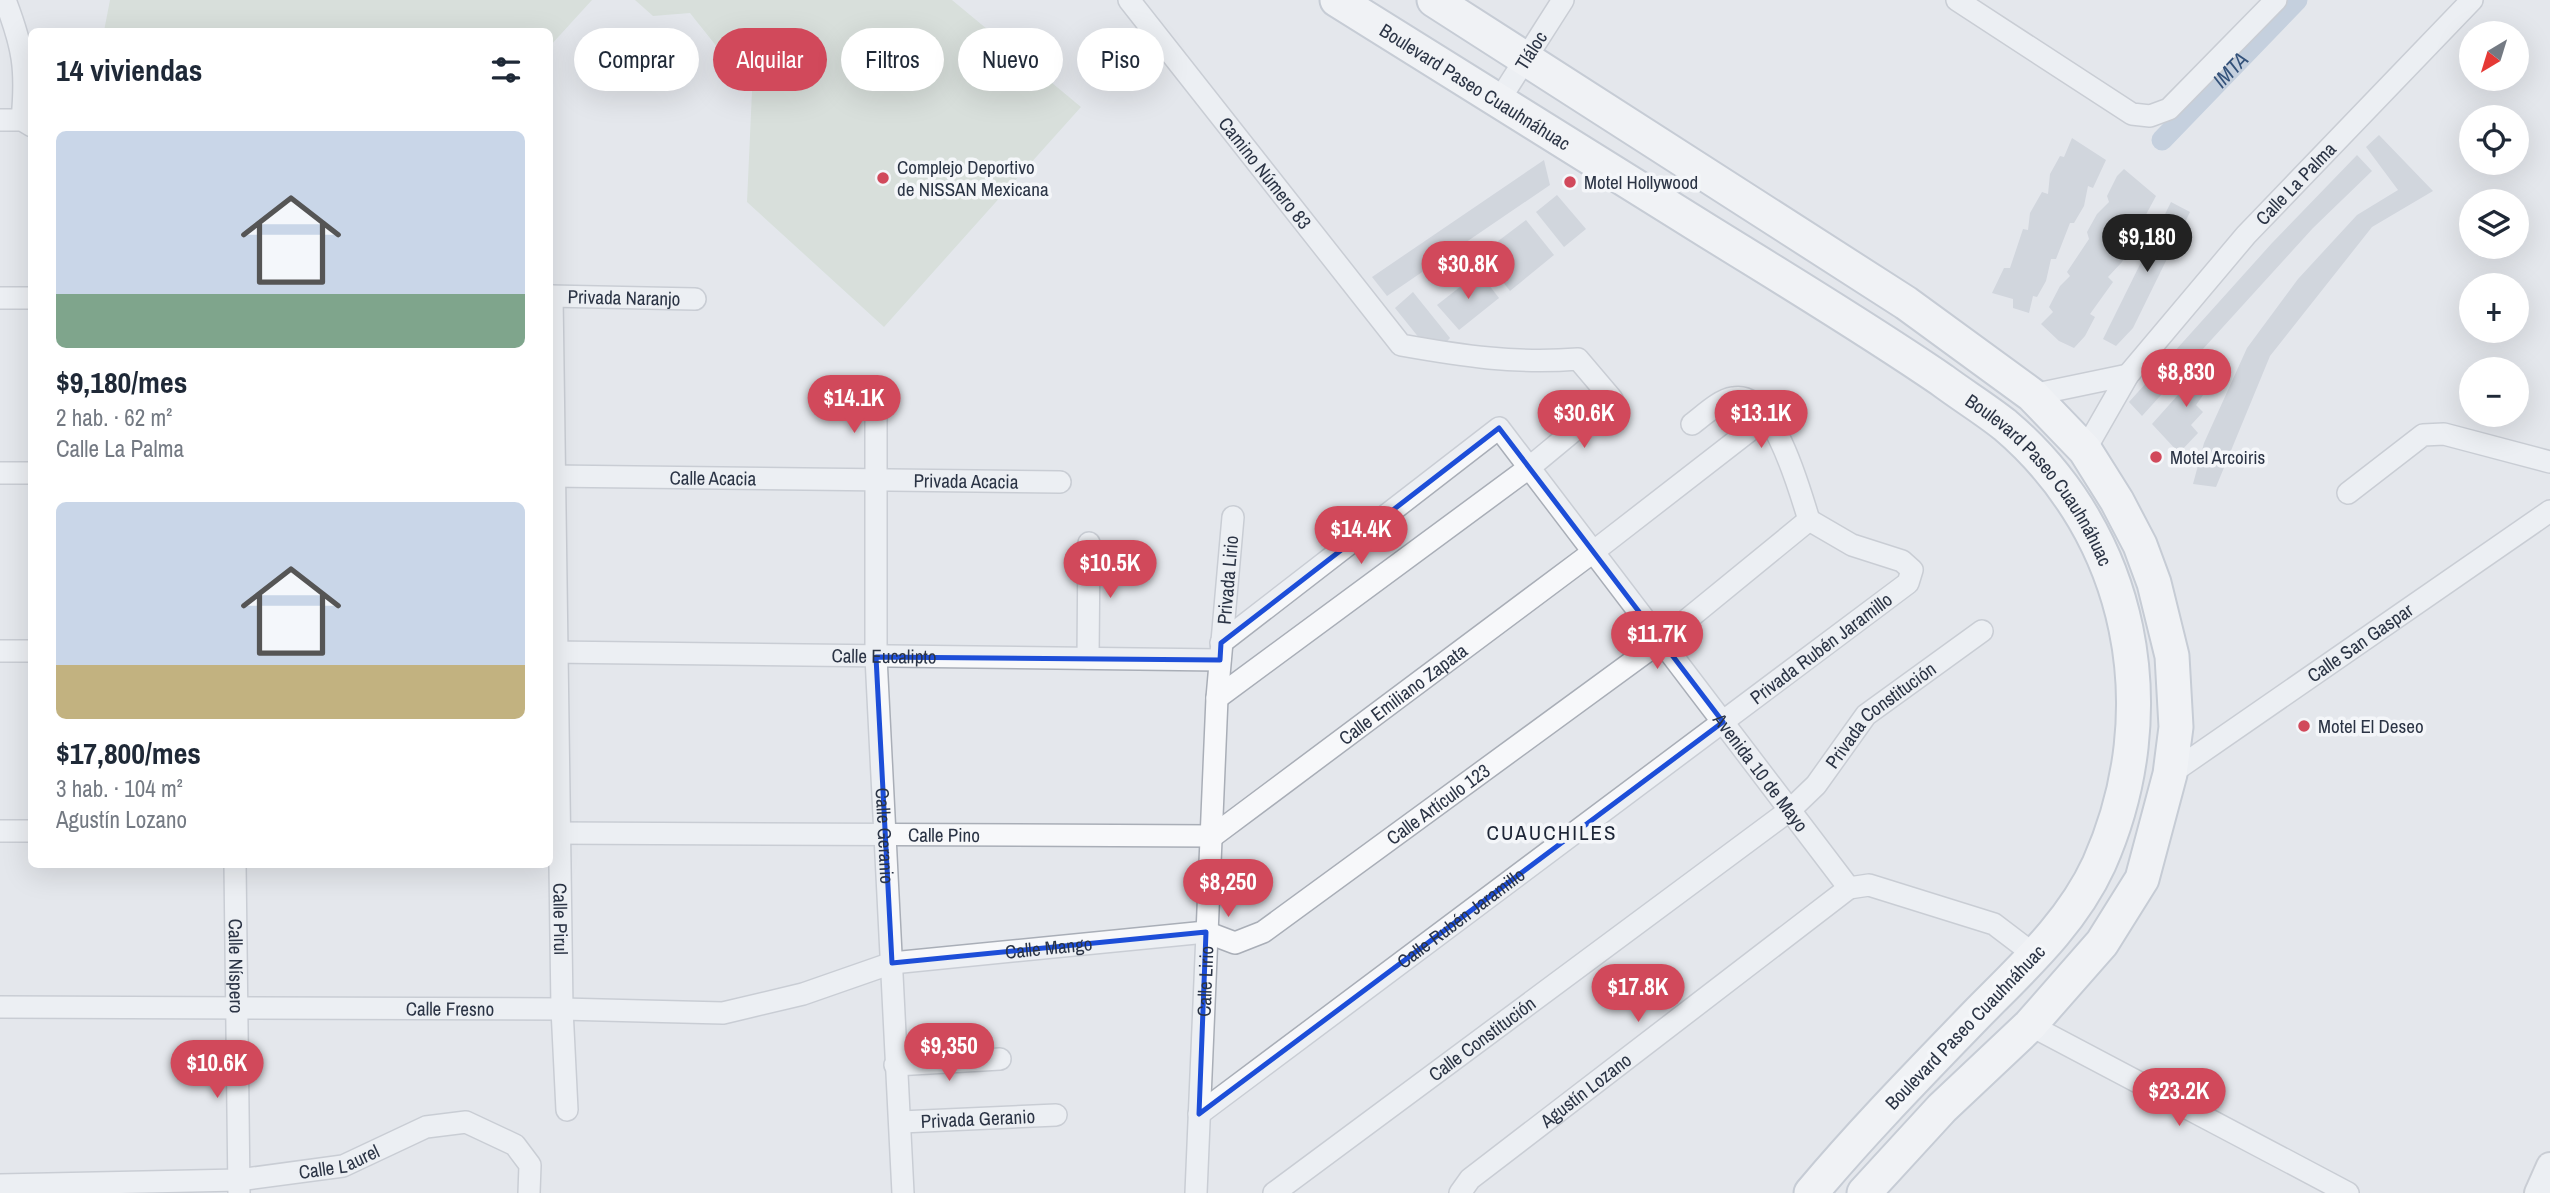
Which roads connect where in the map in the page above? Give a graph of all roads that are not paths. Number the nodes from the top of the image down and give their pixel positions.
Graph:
1 (5, 0) edge
2 (1129, 0) edge
3 (1337, 0) edge
4 (1434, 0) edge
5 (1563, 0) edge
6 (1957, 0) edge
7 (2276, 0) edge
8 (2472, 0) edge
9 (1525, 57) junction
10 (1498, 102) junction
11 (0, 120) edge
12 (27, 123) edge
13 (553, 296) edge
14 (0, 298) edge
15 (28, 298) edge
16 (695, 299) dead end
17 (2127, 375) junction
18 (876, 393) dead end
19 (2032, 395) junction
20 (1767, 417) junction
21 (1692, 424) dead end
22 (2085, 450) junction
23 (2550, 462) edge
24 (1530, 467) junction
25 (0, 473) edge
26 (28, 474) edge
27 (553, 476) edge
28 (874, 478) junction
29 (1060, 482) dead end
30 (2348, 493) dead end
31 (2550, 511) edge
32 (1233, 517) dead end
33 (1809, 520) junction
34 (1089, 543) dead end
35 (1593, 552) junction
36 (553, 564) edge
37 (1982, 631) dead end
38 (1661, 641) junction
39 (0, 651) edge
40 (28, 651) edge
41 (1220, 651) junction
42 (554, 652) edge
43 (876, 657) junction
44 (1088, 657) junction
45 (1217, 698) junction
46 (1723, 722) junction
47 (2170, 774) junction
48 (1790, 810) junction
49 (0, 831) edge
50 (28, 831) edge
51 (555, 833) edge
52 (1213, 836) junction
53 (883, 837) junction
54 (235, 868) edge
55 (1849, 888) junction
56 (1206, 932) junction
57 (2036, 956) junction
58 (892, 963) junction
59 (0, 1006) edge
60 (237, 1007) junction
61 (562, 1009) junction
62 (2030, 1025) junction
63 (1000, 1059) dead end
64 (895, 1065) junction
65 (567, 1110) dead end
66 (1199, 1114) junction
67 (1056, 1115) dead end
68 (901, 1122) junction
69 (2550, 1166) edge
70 (0, 1185) edge
71 (239, 1187) edge
72 (529, 1193) edge
73 (903, 1193) edge
74 (1196, 1193) edge
75 (1274, 1193) edge
76 (1460, 1193) edge
77 (1811, 1193) edge
78 (1864, 1193) edge
79 (2348, 1193) edge
80 (2538, 1193) edge

1 - 12 street
2 - 24 street, Camino Número 83
3 - 10 main road, Boulevard Paseo Cuauhnáhuac
4 - 9 main road, Boulevard Paseo Cuauhnáhuac
5 - 9 street, Tláloc
6 - 7 street
8 - 17 street, Calle La Palma
9 - 10 street, Tláloc
9 - 19 main road, Boulevard Paseo Cuauhnáhuac
10 - 57 main road, Boulevard Paseo Cuauhnáhuac
11 - 12 street
13 - 16 street, Privada Naranjo
14 - 15 street
17 - 19 street
17 - 22 street, Calle La Palma
18 - 28 street
19 - 22 main road, Boulevard Paseo Cuauhnáhuac
20 - 21 street
20 - 33 street
20 - 35 street, Calle Emiliano Zapata
22 - 47 main road, Boulevard Paseo Cuauhnáhuac
23 - 30 street
24 - 35 street, Avenida 10 de Mayo
24 - 41 street, Avenida 10 de Mayo
24 - 45 street
25 - 26 street
27 - 28 street, Calle Acacia
28 - 29 street, Privada Acacia
28 - 43 street, Calle Geranio
31 - 47 street, Calle San Gaspar
32 - 41 street, Privada Lirio
33 - 38 street, Calle Artículo 123
33 - 46 street, Privada Rubén Jaramillo
34 - 44 street
35 - 38 street, Avenida 10 de Mayo
35 - 52 street, Calle Emiliano Zapata
36 - 42 street, Calle Pirul
37 - 48 street, Privada Constitución
38 - 46 street, Avenida 10 de Mayo
38 - 56 street, Calle Artículo 123
39 - 40 street
41 - 44 street, Calle Eucalipto
41 - 45 street, Calle Lirio
42 - 43 street, Calle Eucalipto
42 - 51 street, Calle Pirul
43 - 44 street, Calle Eucalipto
43 - 53 street, Calle Geranio
45 - 52 street, Calle Lirio
46 - 48 street, Avenida 10 de Mayo
46 - 66 street, Calle Rubén Jaramillo
47 - 62 main road, Boulevard Paseo Cuauhnáhuac
48 - 55 street, Avenida 10 de Mayo
48 - 75 street, Calle Constitución
49 - 50 street
51 - 53 street, Calle Pino
51 - 61 street, Calle Pirul
52 - 53 street, Calle Pino
52 - 56 street, Calle Lirio
53 - 58 street, Calle Geranio
54 - 60 street, Calle Níspero
55 - 57 street
55 - 76 street, Agustín Lozano
56 - 58 street, Calle Mango
56 - 66 street, Calle Lirio
57 - 77 main road, Boulevard Paseo Cuauhnáhuac
58 - 61 street, Calle Fresno
58 - 64 street, Calle Geranio
59 - 60 street, Calle Fresno
60 - 61 street, Calle Fresno
60 - 71 street, Calle Níspero
61 - 65 street, Calle Pirul
62 - 78 main road, Boulevard Paseo Cuauhnáhuac
62 - 79 street
63 - 64 street
64 - 68 street, Calle Geranio
66 - 74 street, Calle Lirio
67 - 68 street, Privada Geranio
68 - 73 street, Calle Geranio
69 - 80 street
70 - 71 street, Calle Laurel
71 - 72 street, Calle Laurel

